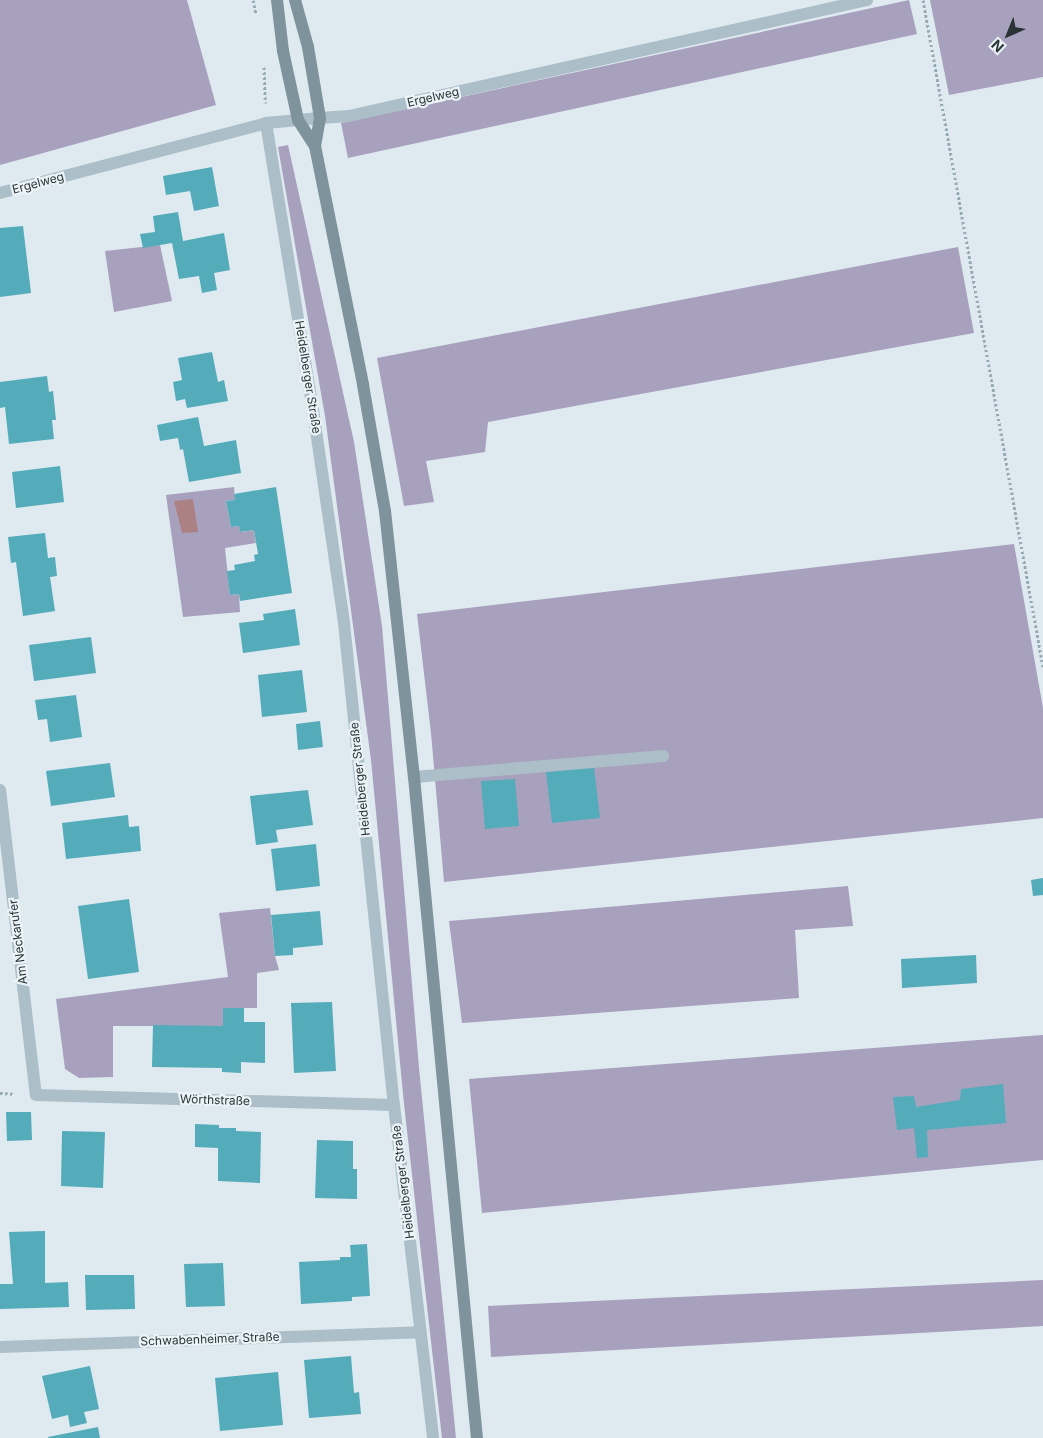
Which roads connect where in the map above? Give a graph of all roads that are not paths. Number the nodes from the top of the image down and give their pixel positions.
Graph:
1 (277, 0) edge
2 (294, 0) edge
3 (867, 0) edge
4 (320, 118) junction
5 (298, 120) junction
6 (266, 123) junction
7 (315, 146) junction
8 (0, 193) edge
9 (663, 756) dead end
10 (414, 777) junction
11 (0, 790) edge
12 (36, 1095) joint
13 (394, 1105) junction
14 (420, 1332) junction
15 (0, 1347) edge
16 (433, 1438) edge
17 (477, 1438) edge

1 - 5 main road
2 - 4 main road
3 - 4 street, Ergelweg
4 - 5 street, Ergelweg
4 - 7 main road
5 - 6 street, Ergelweg
5 - 7 main road
6 - 8 street, Ergelweg
6 - 13 street, Heidelberger Straße
7 - 10 main road
9 - 10 street
10 - 17 main road
11 - 12 street, Am Neckarufer
12 - 13 street, Wörthstraße
13 - 14 street, Heidelberger Straße
14 - 15 street, Schwabenheimer Straße
14 - 16 street, Heidelberger Straße

